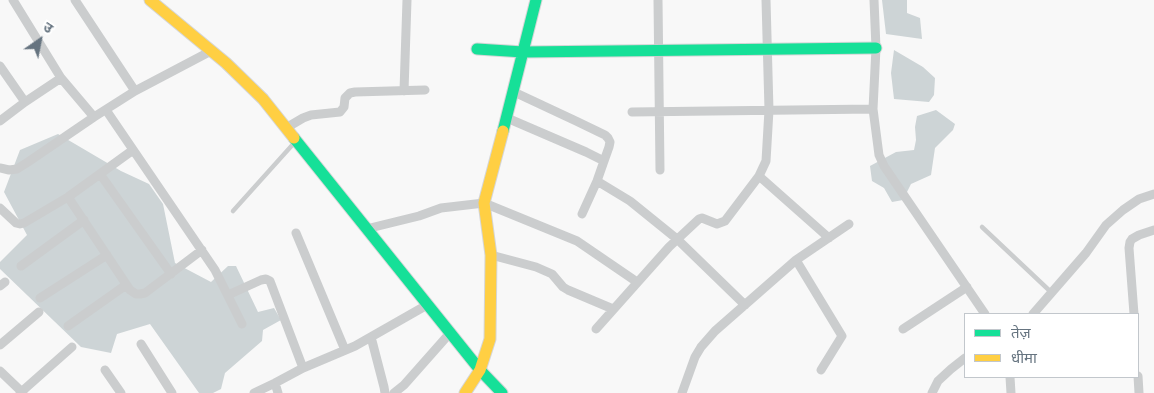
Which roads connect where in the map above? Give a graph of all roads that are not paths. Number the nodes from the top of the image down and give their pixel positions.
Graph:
1 (13, 0) edge
2 (75, 0) edge
3 (150, 0) edge
4 (407, 0) edge
5 (536, 0) edge
6 (658, 0) edge
7 (766, 0) edge
8 (874, 0) edge
9 (876, 48) junction
10 (477, 49) dead end
11 (768, 50) junction
12 (211, 51) junction
13 (658, 51) junction
14 (523, 52) junction
15 (0, 66) edge
16 (61, 78) junction
17 (135, 90) junction
18 (425, 90) dead end
19 (404, 91) junction
20 (514, 92) junction
21 (25, 102) junction
22 (873, 108) junction
23 (106, 110) junction
24 (769, 110) junction
25 (659, 111) junction
26 (632, 112) dead end
27 (94, 118) junction
28 (507, 118) junction
29 (0, 121) edge
30 (286, 128) junction
31 (296, 141) junction
32 (133, 150) junction
33 (604, 161) junction
34 (0, 168) edge
35 (660, 170) dead end
36 (100, 174) junction
37 (759, 176) junction
38 (597, 181) junction
39 (1154, 194) edge
40 (68, 197) junction
41 (484, 203) junction
42 (0, 208) edge
43 (233, 211) dead end
44 (582, 214) dead end
45 (84, 220) junction
46 (849, 224) dead end
47 (982, 227) dead end
48 (366, 230) junction
49 (1154, 230) edge
50 (296, 233) dead end
51 (829, 238) junction
52 (677, 239) junction
53 (202, 250) junction
54 (107, 255) junction
55 (491, 255) junction
56 (796, 260) junction
57 (21, 266) dead end
58 (170, 274) junction
59 (637, 282) junction
60 (126, 284) junction
61 (967, 287) junction
62 (1052, 292) junction
63 (228, 295) junction
64 (40, 298) dead end
65 (427, 305) junction
66 (745, 305) junction
67 (613, 309) junction
68 (39, 312) dead end
69 (984, 313) edge
70 (1034, 313) edge
71 (1134, 313) edge
72 (242, 324) dead end
73 (68, 326) dead end
74 (596, 329) dead end
75 (903, 329) dead end
76 (450, 333) junction
77 (371, 337) junction
78 (141, 344) dead end
79 (0, 345) edge
80 (72, 347) dead end
81 (345, 350) junction
82 (964, 359) edge
83 (304, 368) junction
84 (105, 370) dead end
85 (480, 370) junction
86 (821, 370) dead end
87 (0, 371) edge
88 (1010, 378) edge
89 (1138, 378) edge
90 (275, 383) junction
91 (22, 393) edge
92 (121, 393) edge
93 (172, 393) edge
94 (254, 393) edge
95 (278, 393) edge
96 (385, 393) edge
97 (394, 393) edge
98 (465, 393) edge
99 (502, 393) edge
100 (682, 393) edge
101 (932, 393) edge
102 (1011, 393) edge
103 (1139, 393) edge

1 - 16 street
2 - 17 street
3 - 12 street
4 - 19 street
5 - 14 street
6 - 13 street
7 - 11 street
8 - 9 street
9 - 11 street
9 - 22 street
10 - 14 street
11 - 13 street
11 - 24 street
12 - 17 street
12 - 30 street
13 - 14 street
13 - 25 street
14 - 20 street
15 - 21 street
16 - 21 street
16 - 27 street
17 - 23 street
18 - 19 street
19 - 30 street
20 - 28 street
20 - 33 street
21 - 29 street
22 - 24 street
22 - 61 street
23 - 27 street
23 - 32 street
24 - 25 street
24 - 37 street
25 - 26 street
25 - 35 street
27 - 34 street
28 - 33 street
28 - 41 street
30 - 31 street
31 - 43 lane
31 - 48 street
32 - 36 street
32 - 53 street
33 - 38 street
36 - 40 street
36 - 58 street
37 - 51 street
37 - 52 street
38 - 44 street
38 - 52 street
39 - 62 street
40 - 42 street
40 - 45 street
41 - 48 street
41 - 55 street
41 - 59 street
45 - 54 street
45 - 57 street
46 - 51 street
47 - 62 lane
48 - 65 street
49 - 71 street
50 - 81 street
51 - 56 street
52 - 59 street
52 - 66 street
53 - 58 street
53 - 63 street
54 - 60 street
54 - 64 street
55 - 67 street
55 - 85 street
56 - 66 street
56 - 86 street
58 - 60 street
59 - 67 street
60 - 73 street
61 - 69 street
61 - 75 street
62 - 70 street
63 - 72 street
63 - 83 street
65 - 76 street
65 - 77 street
66 - 100 street
67 - 74 street
68 - 79 street
76 - 85 street
76 - 97 street
77 - 81 street
77 - 96 street
78 - 93 street
80 - 91 street
81 - 83 street
82 - 101 street
83 - 90 street
84 - 92 street
85 - 98 street
85 - 99 street
87 - 91 street
88 - 102 street
89 - 103 street
90 - 94 street
90 - 95 street

